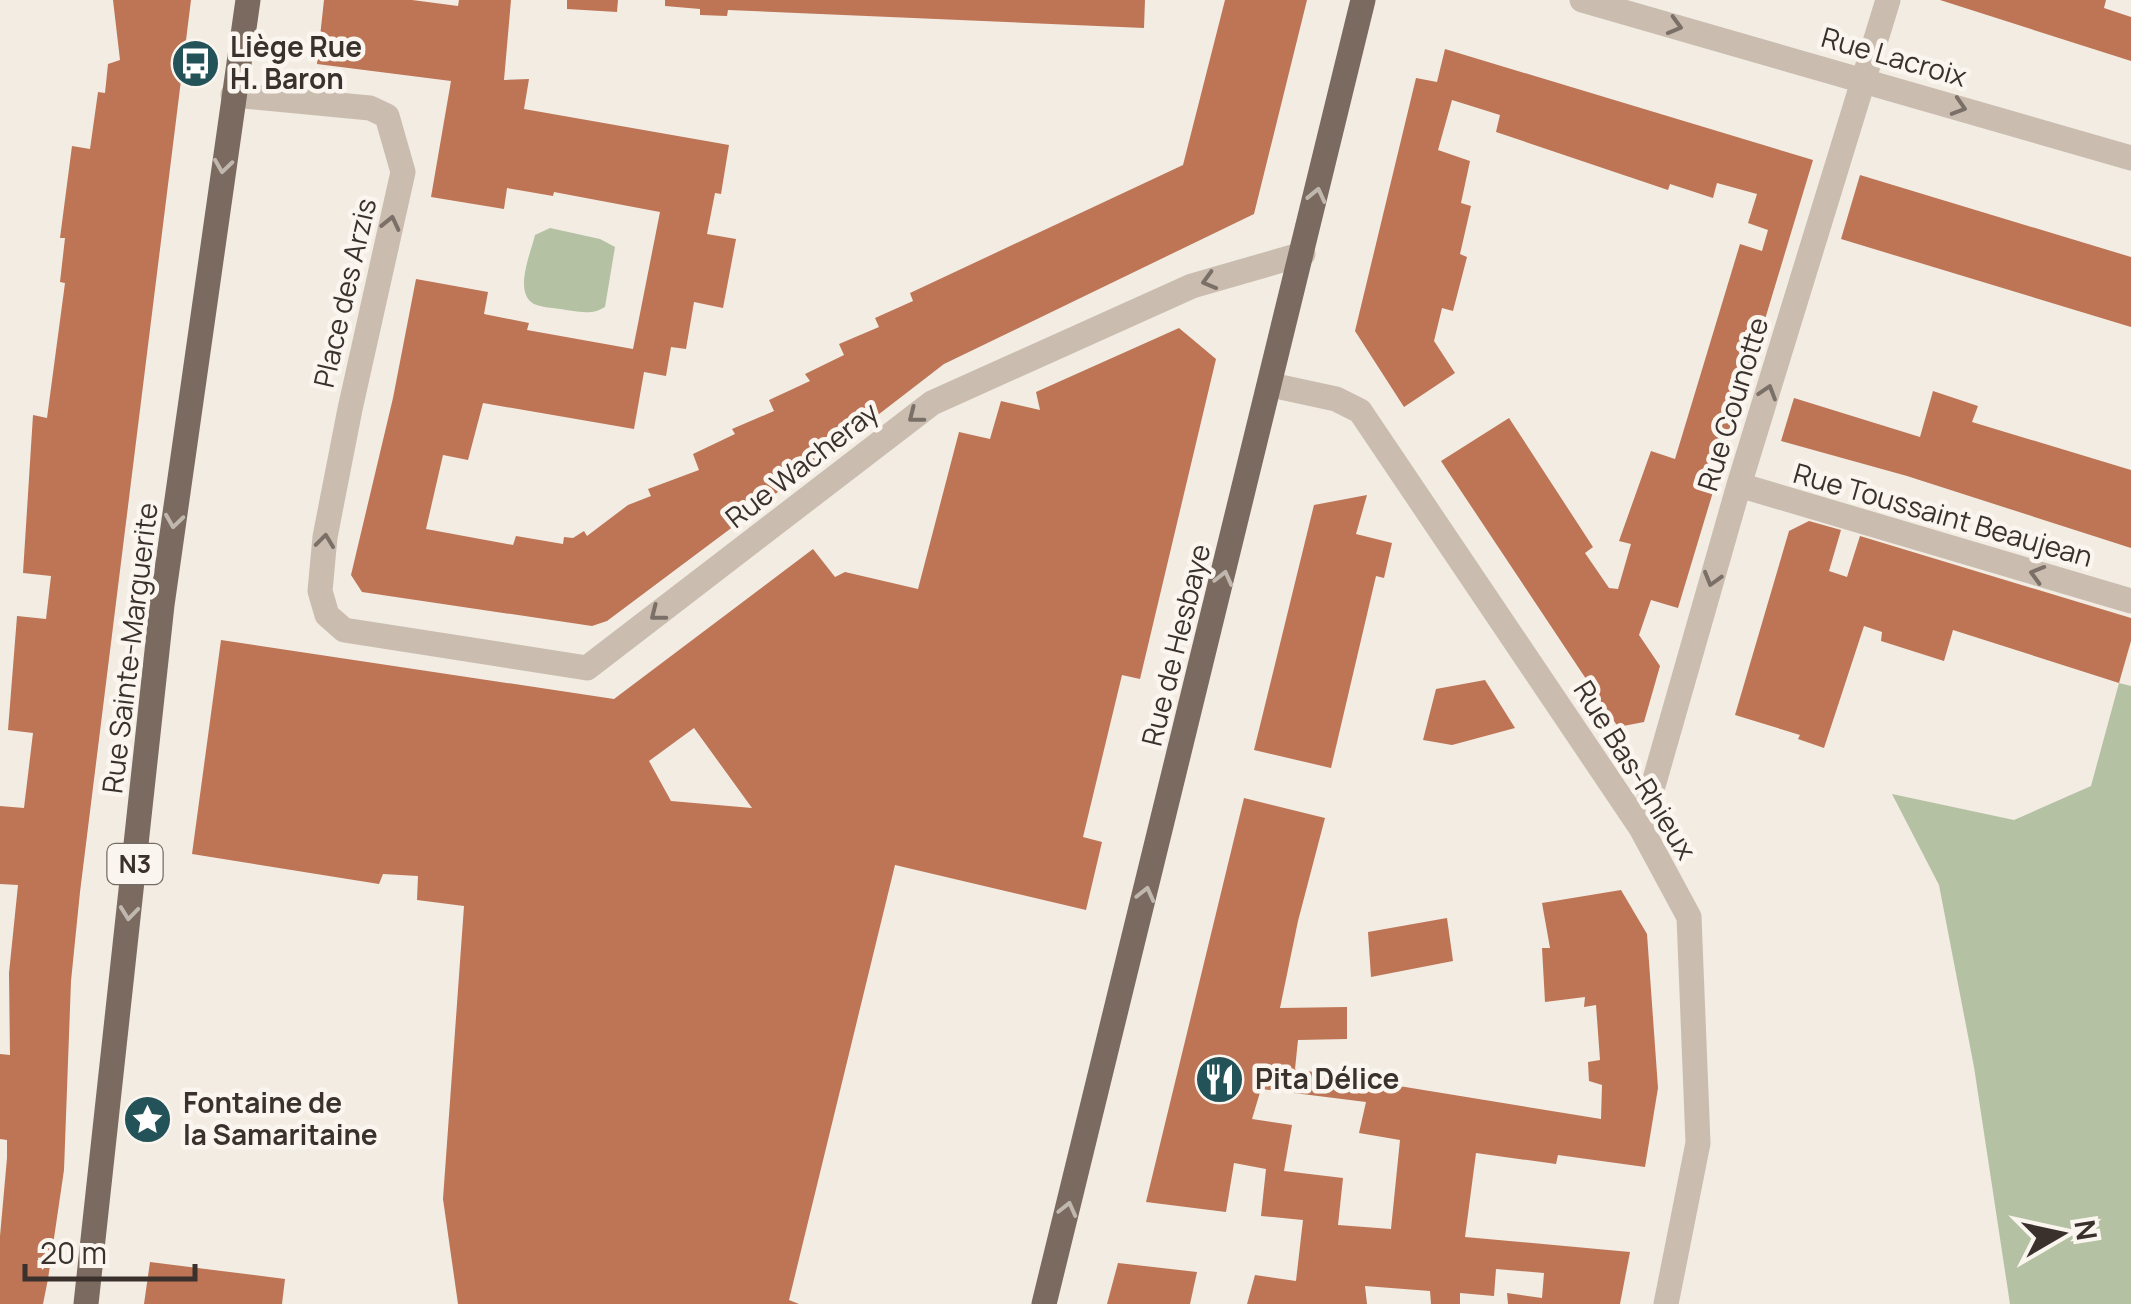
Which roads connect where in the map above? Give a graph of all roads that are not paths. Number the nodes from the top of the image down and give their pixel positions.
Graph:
1 (248, 0) edge
2 (1363, 0) edge
3 (1582, 0) edge
4 (1888, 0) edge
5 (1865, 79) junction
6 (233, 95) junction
7 (2131, 158) edge
8 (1303, 254) junction
9 (1272, 385) junction
10 (1738, 485) junction
11 (2131, 601) edge
12 (344, 630) joint
13 (1641, 828) junction
14 (86, 1304) edge
15 (1044, 1304) edge
16 (1666, 1304) edge

1 - 6 main road, Rue Sainte-Marguerite / N3
8 -> 2 main road, Rue de Hesbaye
3 -> 5 street, Rue Lacroix
4 - 5 street, Rue Counotte
5 -> 7 street, Rue Lacroix
10 -> 5 street, Rue Counotte
12 -> 6 street, Place des Arzis
6 -> 14 main road, Rue Sainte-Marguerite / N3
8 - 9 main road, Rue de Hesbaye
8 -> 12 street, Rue Wacheray
9 - 13 street, Rue Bas-Rhieux
15 -> 9 main road, Rue de Hesbaye
11 -> 10 street, Rue Toussaint Beaujean
10 -> 13 street, Rue Counotte
13 - 16 street, Rue Bas-Rhieux

